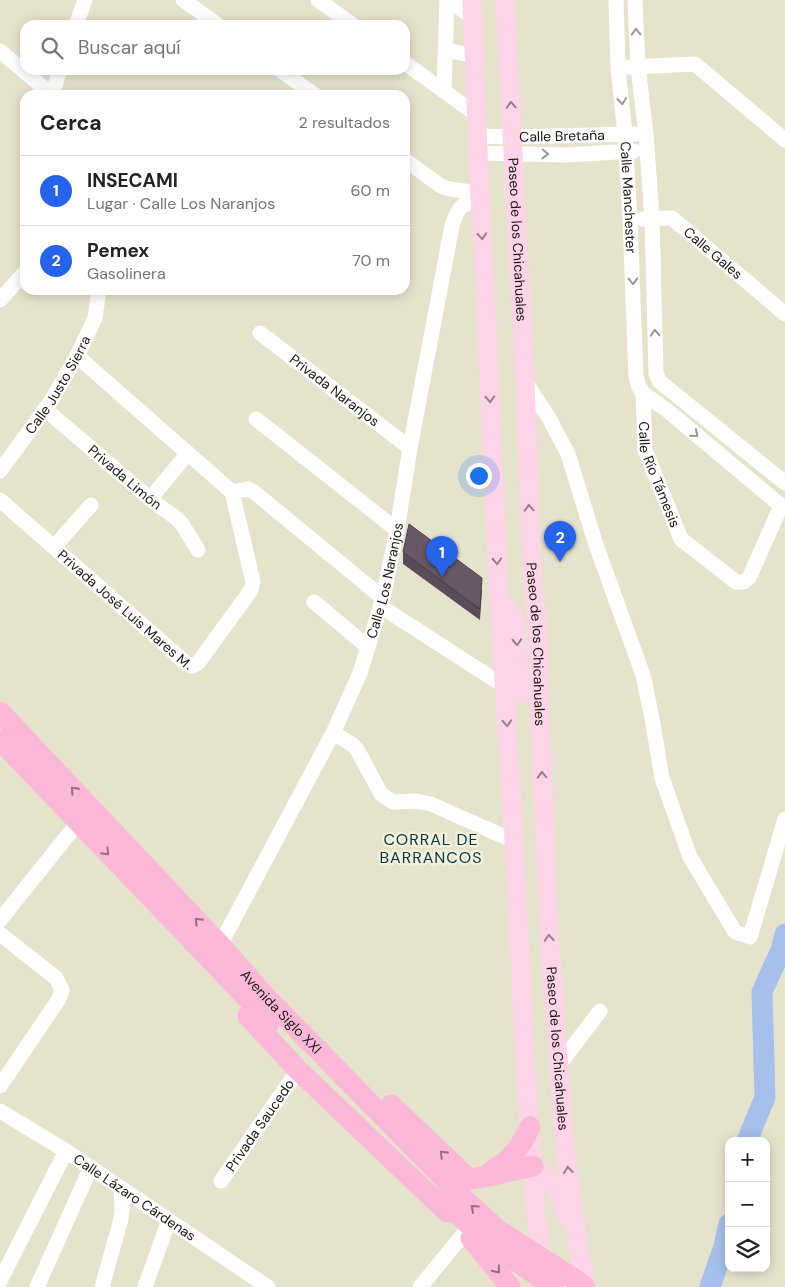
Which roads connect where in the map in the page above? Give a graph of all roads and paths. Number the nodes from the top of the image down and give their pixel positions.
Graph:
1 (84, 0) edge
2 (183, 0) edge
3 (318, 0) edge
4 (448, 0) edge
5 (505, 0) edge
6 (616, 0) edge
7 (635, 0) edge
8 (473, 9) edge
9 (78, 20) edge
10 (211, 20) edge
11 (345, 20) edge
12 (0, 50) edge
13 (446, 50) junction
14 (475, 56) junction
15 (20, 67) edge
16 (410, 67) edge
17 (638, 67) junction
18 (618, 68) junction
19 (29, 75) edge
20 (58, 75) edge
21 (287, 75) edge
22 (46, 90) edge
23 (54, 90) edge
24 (308, 90) edge
25 (444, 91) junction
26 (477, 115) junction
27 (625, 134) junction
28 (646, 134) junction
29 (785, 140) edge
30 (478, 144) junction
31 (513, 145) junction
32 (626, 151) junction
33 (648, 152) junction
34 (410, 164) edge
35 (480, 196) junction
36 (652, 218) junction
37 (630, 219) junction
38 (20, 278) edge
39 (98, 295) edge
40 (0, 300) edge
41 (785, 314) edge
42 (260, 333) dead end
43 (77, 356) junction
44 (525, 381) junction
45 (659, 382) junction
46 (644, 393) junction
47 (45, 409) junction
48 (668, 411) junction
49 (256, 419) dead end
50 (644, 424) junction
51 (410, 448) junction
52 (188, 452) junction
53 (0, 471) edge
54 (785, 484) edge
55 (232, 492) junction
56 (150, 499) junction
57 (0, 500) edge
58 (91, 505) dead end
59 (783, 507) edge
60 (397, 530) junction
61 (54, 548) junction
62 (198, 550) dead end
63 (499, 599) junction
64 (314, 602) dead end
65 (381, 602) junction
66 (368, 647) junction
67 (504, 686) junction
68 (539, 693) junction
69 (0, 712) edge
70 (333, 733) junction
71 (0, 740) edge
72 (84, 815) junction
73 (785, 819) edge
74 (514, 841) junction
75 (166, 915) junction
76 (0, 920) edge
77 (0, 934) edge
78 (221, 946) junction
79 (261, 1002) junction
80 (600, 1011) dead end
81 (558, 1065) junction
82 (298, 1070) junction
83 (0, 1086) edge
84 (0, 1111) edge
85 (530, 1127) junction
86 (66, 1150) junction
87 (533, 1166) junction
88 (90, 1167) junction
89 (476, 1178) junction
90 (221, 1181) dead end
91 (121, 1188) junction
92 (431, 1196) junction
93 (169, 1220) junction
94 (466, 1231) junction
95 (576, 1235) junction
96 (0, 1281) edge
97 (36, 1287) edge
98 (102, 1287) edge
99 (145, 1287) edge
100 (268, 1287) edge
101 (420, 1287) edge
102 (510, 1287) edge
103 (547, 1287) edge
104 (552, 1287) edge
105 (586, 1287) edge

1 - 9 street
2 - 10 street
3 - 11 street
4 - 8 street
4 - 13 street
31 -> 5 main road, Paseo de los Chicahuales
6 - 18 street, Calle Manchester
17 -> 7 street, Calle Manchester
8 - 14 main road
12 - 15 street
13 - 14 street
13 - 25 street
14 - 26 main road
16 - 25 street
17 - 18 street
17 - 28 street, Calle Manchester
17 - 29 street
18 -> 27 street, Calle Manchester
19 - 22 street
20 - 23 street
21 - 24 street
25 - 26 street
26 - 30 main road
27 - 28 street, Calle Bretaña
27 - 31 street, Calle Bretaña
27 - 32 street, Calle Manchester
28 - 33 street, Calle Manchester
30 - 31 street, Calle Bretaña
30 - 35 main road
31 -> 32 street, Calle Bretaña
31 - 44 main road, Paseo de los Chicahuales
32 - 33 street, Calle Bretaña
32 - 37 street, Calle Manchester
33 - 36 street, Calle Manchester
34 - 35 street
35 - 51 street, Calle Los Naranjos
35 -> 63 main road
36 - 37 street, Calle Gales
36 - 41 street, Calle Gales
45 -> 36 street, Calle Manchester
37 -> 46 street, Calle Manchester
38 - 40 street
39 - 43 street, Calle Justo Sierra
42 - 51 street, Privada Naranjos
43 - 47 street, Calle Justo Sierra
43 - 52 street
68 -> 44 main road, Paseo de los Chicahuales
44 - 73 street
45 - 46 street
45 - 54 street
46 - 48 street
46 - 50 street, Calle Río Támesis
47 - 53 street, Calle Justo Sierra
47 - 56 street, Privada Limón
48 - 50 street
48 -> 59 street
49 - 60 street
50 - 59 street, Calle Río Támesis
51 - 60 street, Calle Los Naranjos
52 - 55 street
52 - 56 street
55 - 61 street, Privada José Luis Mares M.
55 - 65 street
56 - 62 street, Privada Limón
57 - 61 street, Privada José Luis Mares M.
58 - 61 street
60 - 65 street, Calle Los Naranjos
63 - 67 main road
63 -> 68 main road
64 - 66 street
65 - 66 street, Calle Los Naranjos
65 - 67 street
66 - 70 street, Calle Los Naranjos
67 -> 74 main road
81 -> 68 main road, Paseo de los Chicahuales
72 -> 69 highway, Avenida Siglo XXI
70 - 74 street
70 - 78 street, Calle Los Naranjos
71 - 72 highway, Avenida Siglo XXI
72 -> 75 highway, Avenida Siglo XXI
72 - 76 street
78 -> 72 highway, Avenida Siglo XXI
74 - 85 main road
75 - 79 highway, Avenida Siglo XXI
75 - 82 highway
77 - 83 street
78 - 79 highway, Avenida Siglo XXI
89 -> 78 highway
79 - 104 highway, Avenida Siglo XXI
105 -> 79 highway, Avenida Siglo XXI
80 - 81 street
95 -> 81 main road, Paseo de los Chicahuales
82 - 90 street, Privada Saucedo
82 - 92 highway
84 - 86 street, Calle Lázaro Cárdenas
85 - 87 main road
85 - 89 highway
86 - 88 street, Calle Lázaro Cárdenas
86 - 96 street
87 - 89 highway
87 - 95 main road
87 - 103 main road
88 - 91 street, Calle Lázaro Cárdenas
88 - 97 street
89 - 92 highway
91 - 93 street, Calle Lázaro Cárdenas
91 - 98 street
92 - 94 highway
93 - 99 street
93 - 100 street, Calle Lázaro Cárdenas
94 - 101 street
94 -> 102 highway
95 - 105 main road, Paseo de los Chicahuales

